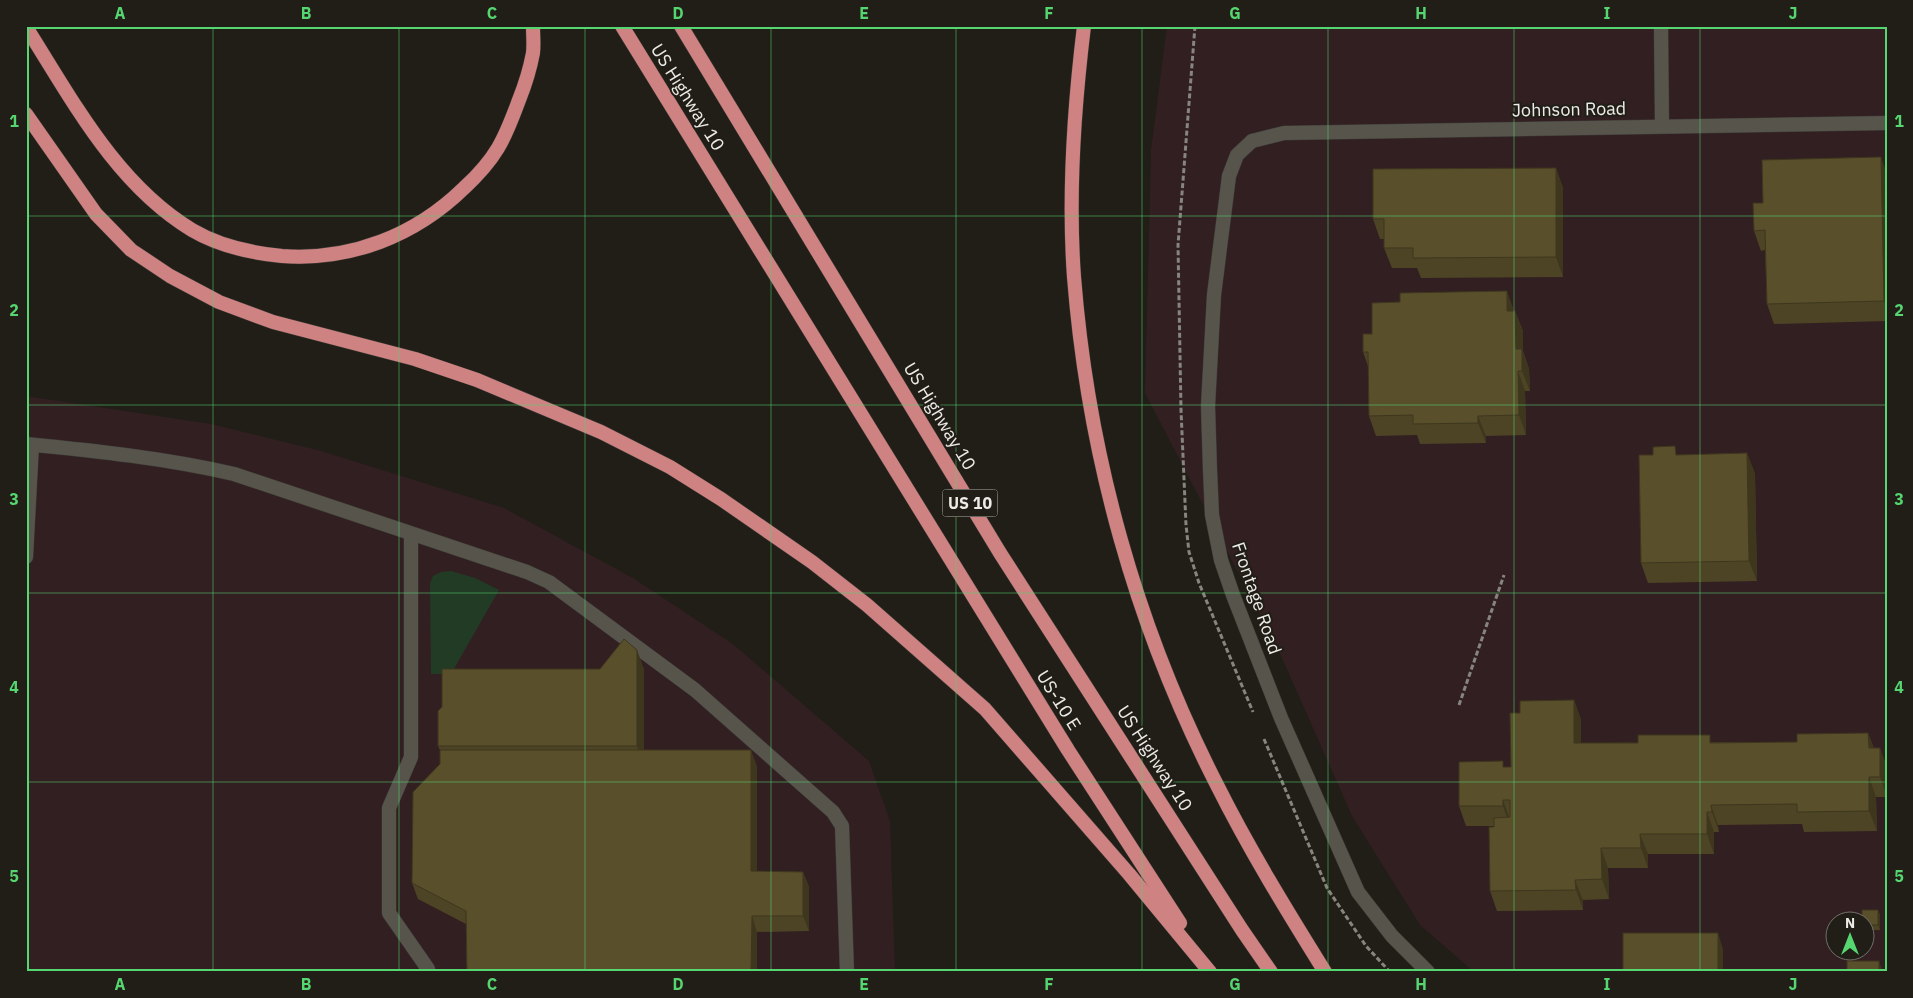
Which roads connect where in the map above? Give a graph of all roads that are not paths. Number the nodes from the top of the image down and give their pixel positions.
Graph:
1 (533, 26) edge
2 (622, 26) edge
3 (682, 26) edge
4 (1084, 26) edge
5 (1661, 26) edge
6 (26, 27) edge
7 (26, 114) edge
8 (1887, 123) edge
9 (1662, 126) junction
10 (1252, 140) joint
11 (879, 444) joint
12 (29, 445) edge
13 (412, 534) junction
14 (26, 557) edge
15 (428, 972) edge
16 (847, 972) edge
17 (1210, 972) edge
18 (1214, 972) edge
19 (1271, 972) edge
20 (1325, 972) edge
21 (1428, 972) edge

1 - 6 highway
2 - 11 highway, US Highway 10 / US 10
3 - 19 highway, US Highway 10 / US 10
4 - 20 highway
5 - 9 street
7 - 17 highway
8 - 9 street, Johnson Road
9 - 10 street, Johnson Road
10 - 21 street, Frontage Road
11 - 18 highway, US-10 E / US 10
12 - 13 street
12 - 14 street
13 - 15 street
13 - 16 street

